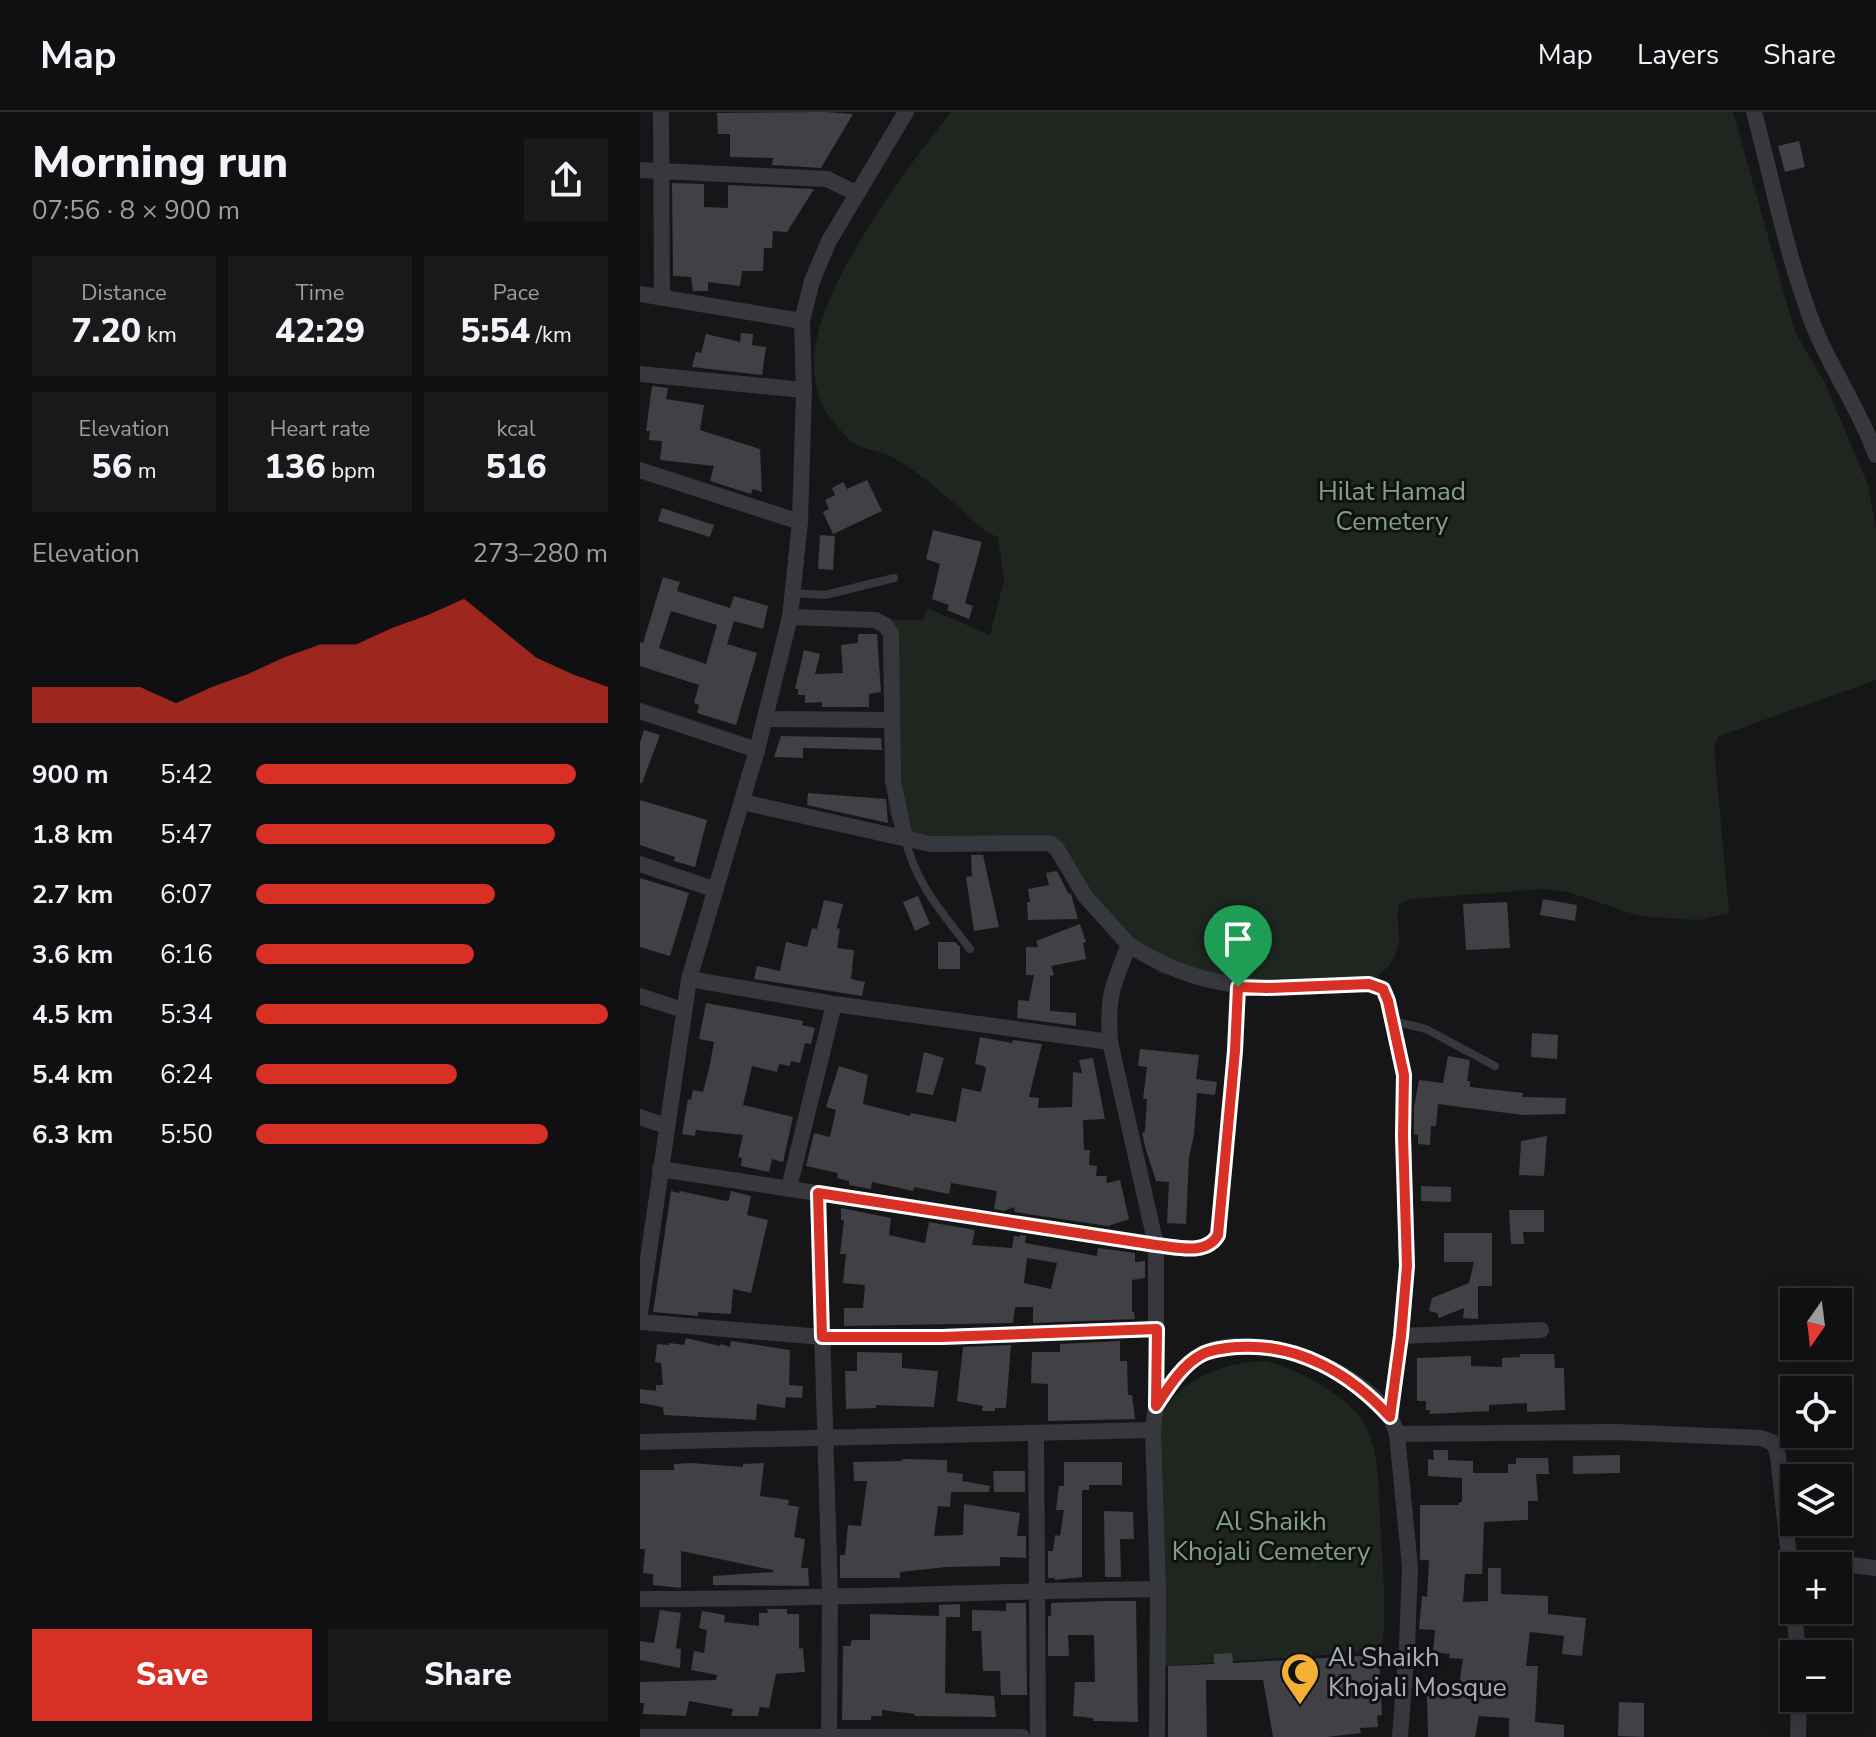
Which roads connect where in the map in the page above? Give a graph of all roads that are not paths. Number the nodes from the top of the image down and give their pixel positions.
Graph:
1 (661, 112) edge
2 (906, 112) edge
3 (1754, 112) edge
4 (640, 170) edge
5 (659, 171) junction
6 (856, 193) junction
7 (640, 294) edge
8 (662, 298) junction
9 (802, 321) junction
10 (640, 374) edge
11 (804, 390) junction
12 (1876, 455) edge
13 (640, 470) edge
14 (800, 522) junction
15 (894, 578) dead end
16 (792, 593) junction
17 (790, 617) junction
18 (640, 711) edge
19 (765, 719) junction
20 (892, 720) junction
21 (757, 750) junction
22 (742, 802) junction
23 (905, 838) junction
24 (640, 864) edge
25 (716, 890) junction
26 (1129, 945) junction
27 (970, 949) dead end
28 (689, 979) junction
29 (1238, 987) junction
30 (640, 996) edge
31 (834, 1004) junction
32 (683, 1010) junction
33 (1392, 1021) junction
34 (1110, 1042) junction
35 (1495, 1066) dead end
36 (640, 1117) edge
37 (666, 1126) junction
38 (660, 1169) junction
39 (789, 1188) junction
40 (818, 1193) junction
41 (648, 1199) edge
42 (1156, 1245) junction
43 (640, 1313) edge
44 (640, 1322) edge
45 (1157, 1329) junction
46 (1541, 1330) dead end
47 (1401, 1336) junction
48 (822, 1337) junction
49 (1156, 1406) junction
50 (1390, 1417) junction
51 (1153, 1430) junction
52 (1397, 1434) junction
53 (1036, 1435) junction
54 (826, 1437) junction
55 (640, 1442) edge
56 (1788, 1552) edge
57 (1852, 1565) edge
58 (1876, 1568) edge
59 (1158, 1589) junction
60 (1037, 1590) junction
61 (830, 1595) junction
62 (640, 1599) edge
63 (1799, 1712) edge
64 (640, 1737) edge
65 (829, 1737) edge
66 (1022, 1737) edge
67 (1038, 1737) edge
68 (1157, 1737) edge
69 (1400, 1737) edge
70 (1798, 1737) edge

1 - 5 street
2 - 6 street
3 - 12 street
4 - 5 street
5 - 6 street
5 - 8 street
6 - 9 street
7 - 8 street
8 - 9 street
9 - 11 street
10 - 11 street
11 - 14 street
13 - 14 street
14 - 16 street
15 - 16 lane
16 - 17 street
17 - 19 street
17 - 20 street
18 - 21 street
19 - 20 street
19 - 21 street
20 - 23 street
21 - 22 street
22 - 23 street
22 - 25 street
23 - 26 street
23 - 27 lane
24 - 25 street
25 - 28 street
26 - 29 street
26 - 34 street
28 - 31 street
28 - 32 street
29 - 33 street
29 - 42 street
30 - 32 street
31 - 34 street
31 - 39 street
32 - 37 street
33 - 35 lane
33 - 47 street
34 - 42 street
36 - 37 street
37 - 38 street
38 - 39 street
38 - 41 street
39 - 40 street
40 - 42 street
40 - 48 street
41 - 43 street
42 - 45 street
44 - 48 street
45 - 48 street
45 - 49 street
46 - 47 street
47 - 50 street
48 - 54 street
49 - 50 street
49 - 51 street
50 - 52 street
51 - 53 street
51 - 59 street
52 - 56 street
52 - 69 street
53 - 54 street
53 - 60 street
54 - 55 street
54 - 61 street
57 - 58 street
59 - 60 street
59 - 68 street
60 - 61 street
60 - 67 street
61 - 62 street
61 - 65 street
63 - 70 street
64 - 65 street
65 - 66 street

